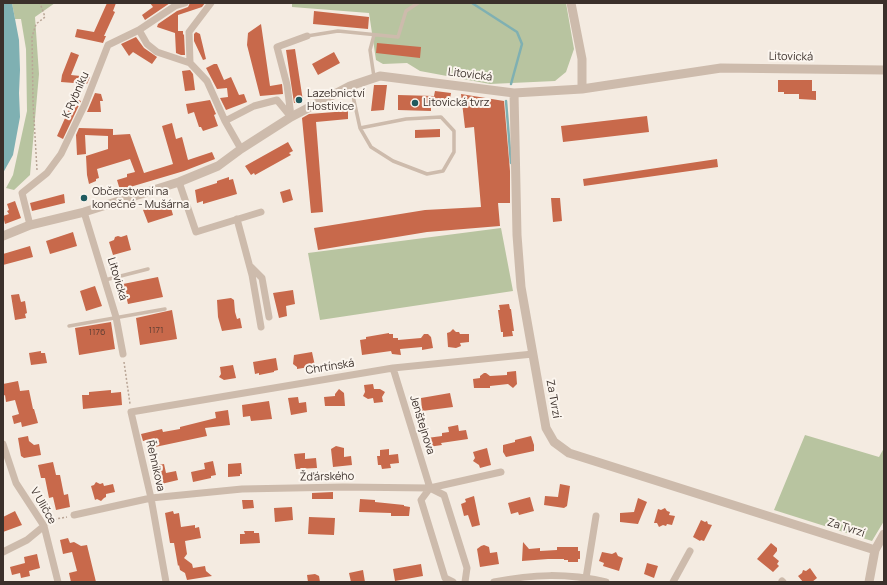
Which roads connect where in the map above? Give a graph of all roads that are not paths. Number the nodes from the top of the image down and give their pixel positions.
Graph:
1 (186, 3) edge
2 (211, 3) edge
3 (418, 3) edge
4 (571, 3) edge
5 (139, 30) junction
6 (374, 35) junction
7 (307, 36) joint
8 (190, 63) junction
9 (884, 70) edge
10 (374, 78) junction
11 (350, 86) junction
12 (582, 89) junction
13 (514, 93) junction
14 (291, 116) junction
15 (225, 120) junction
16 (360, 128) junction
17 (241, 149) junction
18 (179, 182) junction
19 (84, 212) junction
20 (261, 212) dead end
21 (238, 219) junction
22 (30, 225) junction
23 (3, 236) edge
24 (250, 265) junction
25 (148, 269) dead end
26 (105, 280) junction
27 (165, 309) dead end
28 (116, 317) junction
29 (269, 317) dead end
30 (69, 326) dead end
31 (261, 327) dead end
32 (123, 354) road end
33 (533, 354) junction
34 (392, 368) junction
35 (131, 412) joint
36 (3, 444) edge
37 (501, 472) dead end
38 (430, 488) junction
39 (152, 498) junction
40 (74, 515) road end
41 (596, 516) dead end
42 (44, 526) junction
43 (884, 534) edge
44 (875, 550) junction
45 (690, 551) dead end
46 (3, 552) edge
47 (586, 578) junction
48 (58, 582) edge
49 (166, 582) edge
50 (453, 582) edge
51 (465, 582) edge
52 (494, 582) edge
53 (606, 582) edge
54 (673, 582) edge
55 (869, 582) edge

1 - 5 street, K Rybníku
2 - 8 street
3 - 6 lane
4 - 12 street
5 - 8 street
5 - 22 street, K Rybníku
6 - 7 lane
6 - 10 lane
7 - 14 street
8 - 15 street
9 - 12 street, Litovická
10 - 11 street, Litovická
10 - 13 street, Litovická
11 - 14 street, Litovická
11 - 16 lane
12 - 13 street, Litovická
13 - 33 street, Za Tvrzí
14 - 15 street
14 - 17 street, Litovická
15 - 17 street
16 - 16 lane
17 - 18 street, Litovická
18 - 19 street, Litovická
18 - 21 street
19 - 22 street, Litovická
19 - 26 street, Litovická
20 - 21 street
21 - 24 street
22 - 23 street, Litovická
24 - 29 street
24 - 31 street
25 - 26 lane
26 - 28 street, Litovická
27 - 28 lane
28 - 30 lane
28 - 32 street, Litovická
33 - 34 street, Chrtínská
33 - 44 street, Za Tvrzí
34 - 35 street, Chrtínská
34 - 38 street, Jenštejnova
35 - 39 street, Řehníkova
36 - 42 street, V Uličce
37 - 38 street, Žďárského
38 - 39 street, Žďárského
38 - 50 street
38 - 51 street
39 - 40 street, Žďárského
39 - 49 street, Řehníkova
41 - 47 street
42 - 46 street
42 - 48 street, V Uličce
43 - 44 street
44 - 55 street
45 - 54 street
47 - 52 street
47 - 53 street

